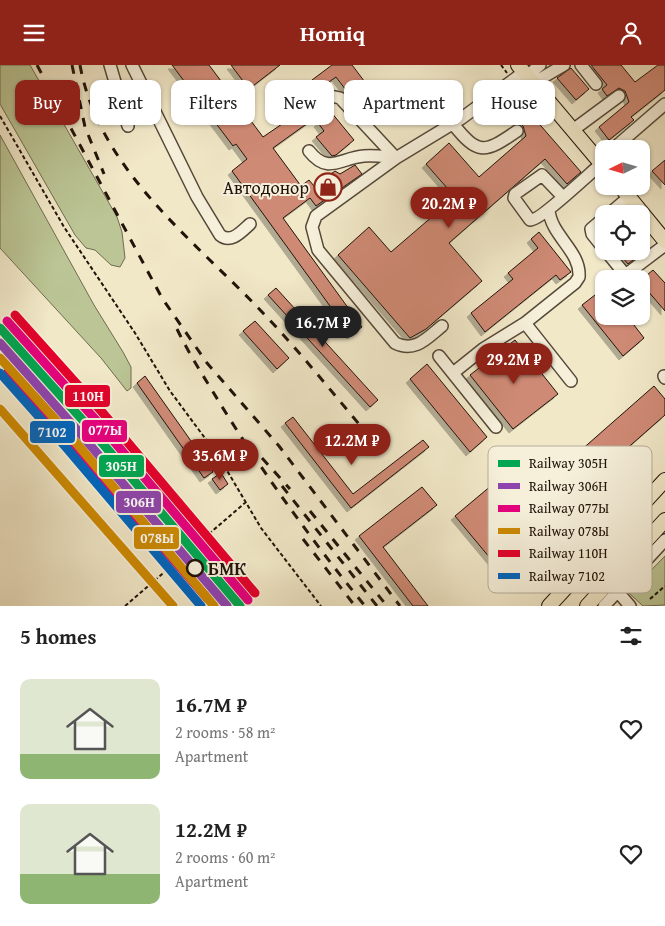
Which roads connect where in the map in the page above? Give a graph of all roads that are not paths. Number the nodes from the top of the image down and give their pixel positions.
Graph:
1 (110, 65) edge
2 (132, 65) edge
3 (540, 65) edge
4 (564, 65) edge
5 (580, 65) edge
6 (526, 75) edge
7 (596, 84) dead end
8 (334, 96) edge
9 (619, 96) dead end
10 (665, 105) edge
11 (463, 117) edge
12 (451, 125) edge
13 (454, 125) edge
14 (128, 127) dead end
15 (573, 130) junction
16 (517, 131) dead end
17 (624, 140) edge
18 (309, 151) dead end
19 (595, 154) edge
20 (396, 158) junction
21 (595, 168) edge
22 (627, 195) edge
23 (563, 197) junction
24 (548, 210) junction
25 (250, 224) dead end
26 (665, 241) edge
27 (665, 245) edge
28 (650, 256) edge
29 (613, 260) edge
30 (645, 260) edge
31 (525, 323) junction
32 (442, 326) dead end
33 (439, 356) dead end
34 (453, 373) junction
35 (571, 381) dead end
36 (496, 427) dead end
37 (665, 480) edge
38 (652, 494) edge
39 (665, 520) edge
40 (652, 534) edge
41 (665, 540) edge
42 (652, 554) edge
43 (561, 593) edge
44 (599, 593) edge
45 (617, 593) edge
46 (619, 593) edge
47 (549, 606) edge
48 (587, 606) edge
49 (604, 606) edge
50 (630, 606) edge

1 - 14 lane
2 - 25 lane
3 - 6 lane
4 - 6 lane
5 - 7 lane
6 - 11 lane
6 - 15 main road
8 - 20 lane
9 - 15 lane
10 - 17 lane
12 - 20 lane
13 - 16 lane
15 - 19 main road
18 - 20 lane
20 - 32 lane
21 - 23 lane
22 - 26 main road
23 - 24 lane
23 - 24 lane
24 - 31 lane
27 - 28 lane
29 - 30 lane
31 - 34 lane
31 - 35 lane
33 - 34 lane
34 - 36 lane
37 - 38 main road
39 - 40 main road
41 - 42 lane
43 - 47 main road
44 - 48 main road
45 - 49 lane
46 - 50 lane

